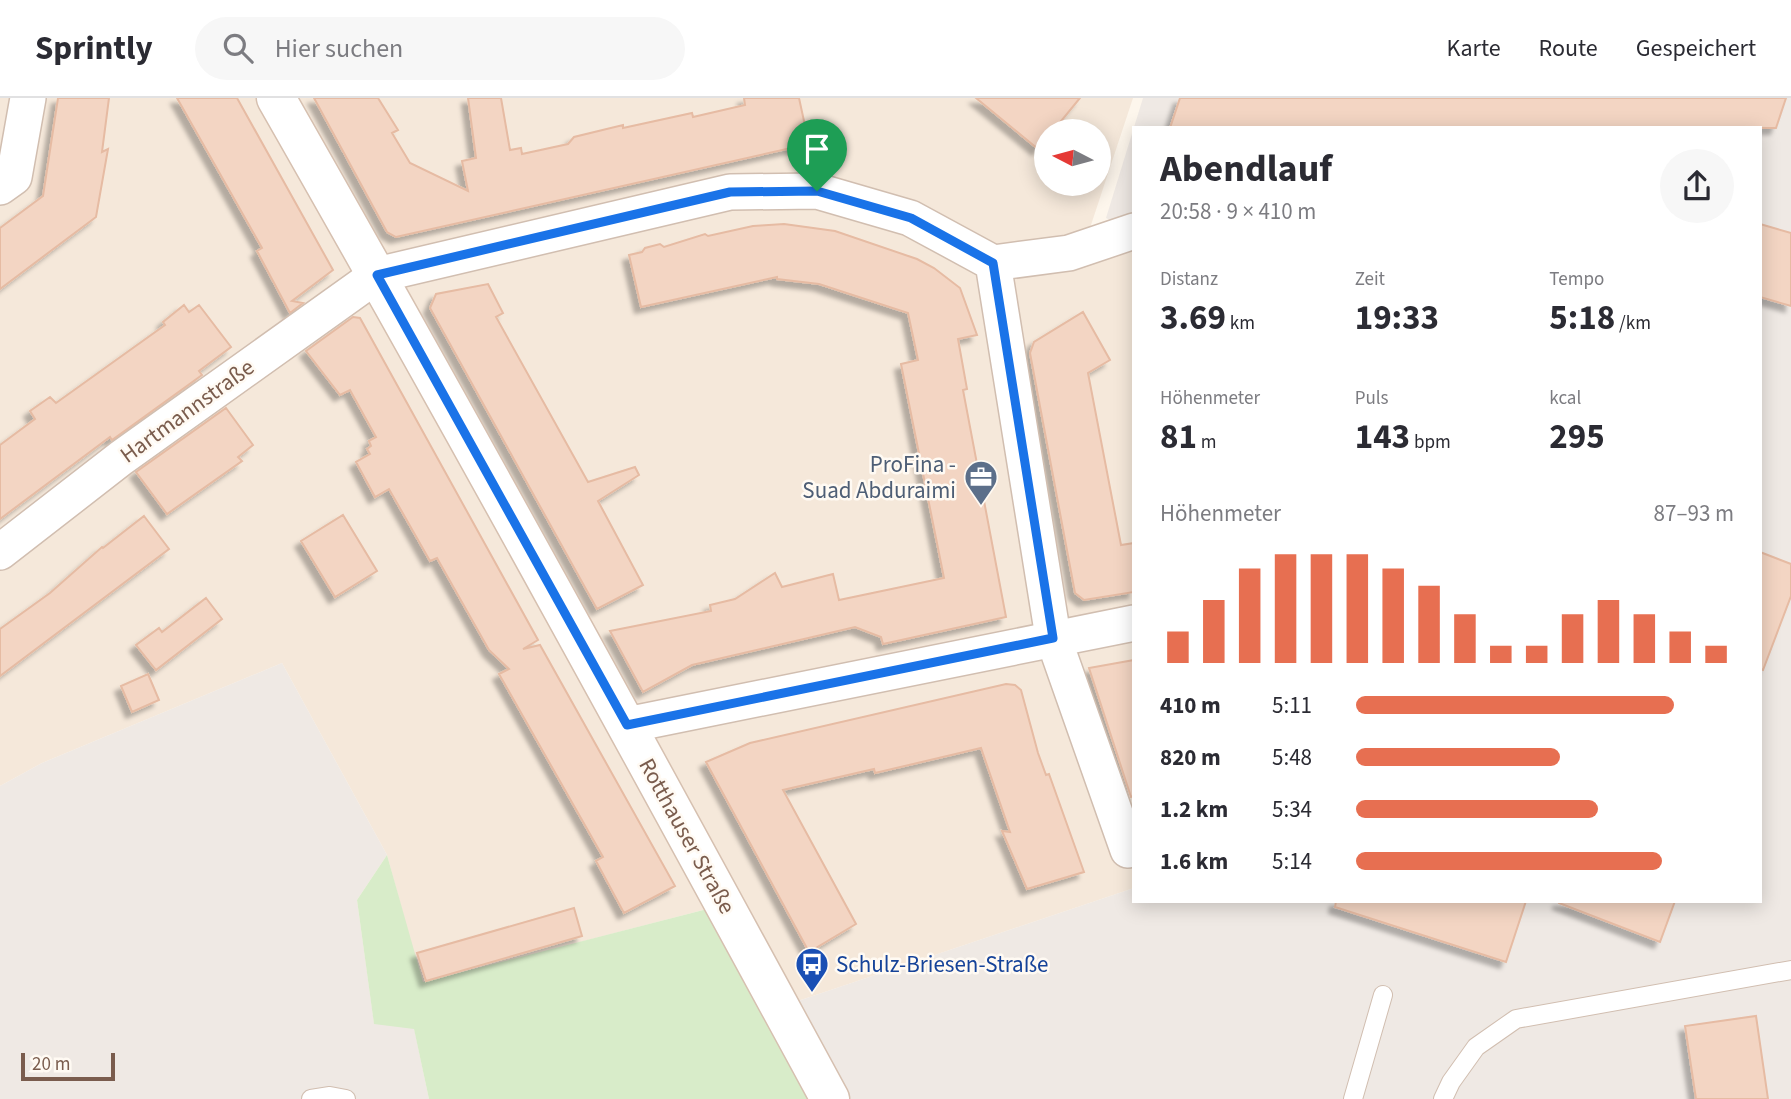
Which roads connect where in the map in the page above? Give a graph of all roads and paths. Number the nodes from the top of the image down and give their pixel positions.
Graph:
1 (28, 98) edge
2 (276, 98) edge
3 (0, 187) edge
4 (1132, 232) edge
5 (993, 263) junction
6 (377, 275) junction
7 (0, 552) edge
8 (1132, 623) edge
9 (1053, 638) junction
10 (627, 725) junction
11 (1128, 850) dead end
12 (1791, 970) edge
13 (1383, 995) dead end
14 (311, 1099) edge
15 (346, 1099) edge
16 (830, 1099) edge
17 (1353, 1099) edge
18 (1443, 1099) edge

1 - 3 street
2 - 6 main road, Rotthauser Straße
4 - 5 street
5 - 6 street
5 - 9 street
6 - 7 street, Hartmannstraße
6 - 10 main road, Rotthauser Straße
8 - 9 street
9 - 10 street
9 - 11 street
10 - 16 main road, Rotthauser Straße
12 - 18 lane
13 - 17 lane
14 - 15 lane

